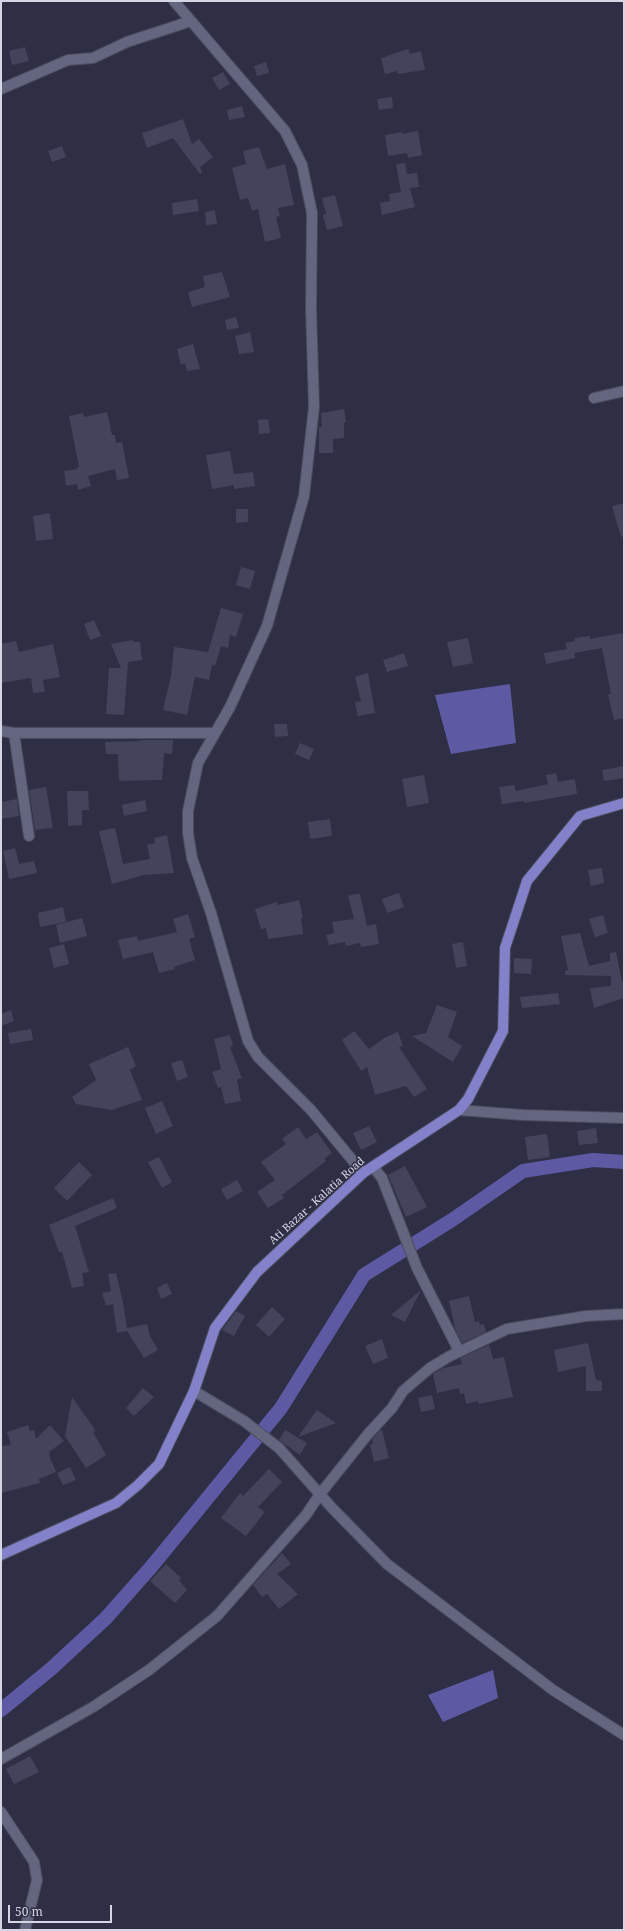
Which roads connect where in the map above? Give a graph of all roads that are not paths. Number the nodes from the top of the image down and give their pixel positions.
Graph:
1 (174, 1) edge
2 (191, 21) junction
3 (1, 89) edge
4 (624, 391) edge
5 (594, 398) dead end
6 (1, 731) edge
7 (14, 733) junction
8 (215, 734) junction
9 (624, 802) edge
10 (29, 836) dead end
11 (459, 1110) junction
12 (624, 1118) edge
13 (373, 1166) junction
14 (363, 1173) junction
15 (624, 1314) edge
16 (459, 1351) junction
17 (194, 1391) junction
18 (320, 1494) junction
19 (1, 1555) edge
20 (624, 1735) edge
21 (1, 1759) edge
22 (1, 1812) edge
23 (25, 1930) edge

1 - 2 street
2 - 3 street
2 - 8 street
4 - 5 street
6 - 7 street
7 - 8 street
7 - 10 street
8 - 14 street
9 - 11 main road, Ati Bazar - Kalatia Road
11 - 12 street
11 - 13 main road, Ati Bazar - Kalatia Road
13 - 14 main road, Ati Bazar - Kalatia Road
13 - 16 street
14 - 17 main road, Ati Bazar - Kalatia Road
15 - 16 street
16 - 18 street
17 - 18 street
17 - 19 main road, Ati Bazar - Kalatia Road
18 - 20 street
18 - 21 street
22 - 23 street

